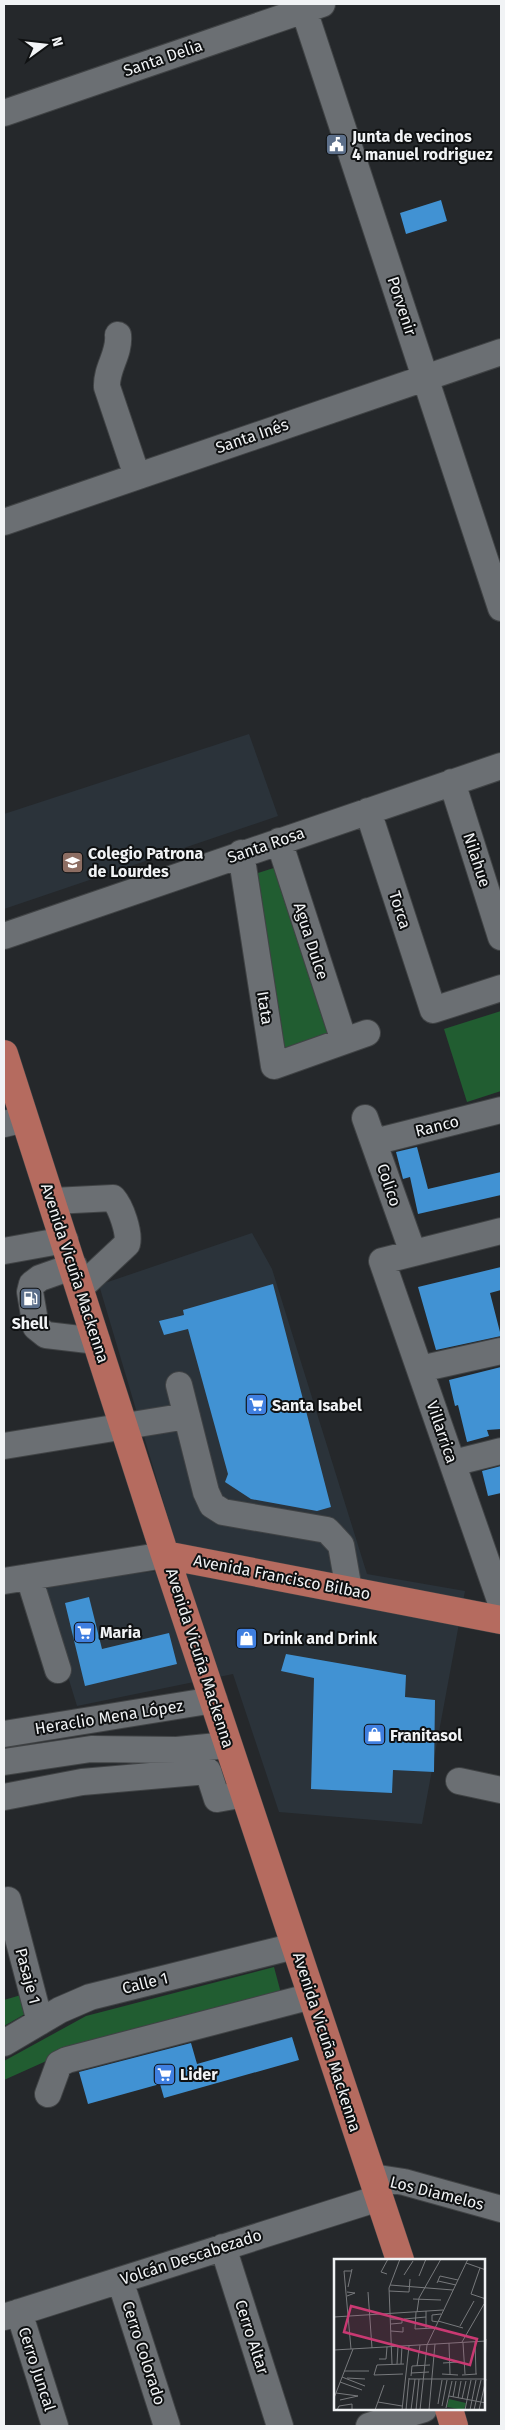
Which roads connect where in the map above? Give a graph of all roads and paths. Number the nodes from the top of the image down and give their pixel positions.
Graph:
1 (309, 6) edge
2 (4, 113) edge
3 (118, 335) dead end
4 (501, 352) edge
5 (425, 377) junction
6 (137, 476) junction
7 (4, 522) edge
8 (501, 608) edge
9 (501, 766) edge
10 (452, 782) junction
11 (368, 811) junction
12 (279, 840) junction
13 (241, 853) junction
14 (4, 936) edge
15 (501, 937) edge
16 (501, 988) edge
17 (355, 1037) joint
18 (4, 1054) edge
19 (501, 1110) edge
20 (15, 1121) edge
21 (369, 1130) joint
22 (53, 1201) junction
23 (501, 1231) edge
24 (65, 1240) junction
25 (4, 1251) edge
26 (413, 1253) junction
27 (77, 1277) junction
28 (97, 1340) junction
29 (501, 1352) edge
30 (420, 1369) junction
31 (179, 1385) dead end
32 (187, 1416) junction
33 (124, 1427) junction
34 (4, 1446) edge
35 (501, 1451) edge
36 (453, 1462) junction
37 (165, 1554) junction
38 (29, 1577) junction
39 (4, 1581) edge
40 (349, 1590) junction
41 (501, 1602) edge
42 (501, 1620) edge
43 (58, 1670) dead end
44 (214, 1700) junction
45 (141, 1712) junction
46 (4, 1734) edge
47 (228, 1745) junction
48 (151, 1750) junction
49 (4, 1762) edge
50 (459, 1781) dead end
51 (501, 1790) edge
52 (245, 1794) junction
53 (4, 1797) edge
54 (8, 1900) dead end
55 (295, 1946) junction
56 (312, 1996) junction
57 (40, 2022) junction
58 (4, 2043) edge
59 (48, 2094) dead end
60 (376, 2187) junction
61 (501, 2209) edge
62 (223, 2247) junction
63 (400, 2259) edge
64 (120, 2280) junction
65 (11, 2315) edge
66 (421, 2410) edge
67 (449, 2410) edge
68 (55, 2426) edge
69 (167, 2426) edge
70 (280, 2426) edge
71 (369, 2426) edge
72 (454, 2426) edge

1 - 2 street, Santa Delia
1 - 5 street, Porvenir
3 - 6 street
4 - 5 street, Santa Inés
5 - 6 street, Santa Inés
5 - 8 street, Porvenir
6 - 7 street, Santa Inés
9 - 10 street, Santa Rosa
10 - 11 street, Santa Rosa
10 - 15 street, Nilahue
11 - 12 street, Santa Rosa
11 - 16 street, Torca
12 - 13 street, Santa Rosa
12 - 17 street, Agua Dulce
13 - 14 street, Santa Rosa
13 - 17 street, Itata
18 - 20 main road, Avenida Vicuña Mackenna
19 - 21 street, Ranco
20 - 22 main road, Avenida Vicuña Mackenna
21 - 26 street, Colico
22 - 24 main road, Avenida Vicuña Mackenna
22 - 27 street
23 - 26 street
24 - 25 street
24 - 27 main road, Avenida Vicuña Mackenna
26 - 30 street, Villarrica
27 - 28 main road, Avenida Vicuña Mackenna
27 - 28 street
28 - 33 main road, Avenida Vicuña Mackenna
29 - 30 street
30 - 36 street, Villarrica
31 - 32 street
32 - 33 street
32 - 40 street
33 - 34 street
33 - 37 main road, Avenida Vicuña Mackenna
35 - 36 street
36 - 41 street, Villarrica
37 - 38 street, Avenida Francisco Bilbao
37 - 40 main road, Avenida Francisco Bilbao
37 - 44 main road, Avenida Vicuña Mackenna
38 - 39 street, Avenida Francisco Bilbao
38 - 43 street
40 - 42 main road, Avenida Francisco Bilbao
44 - 45 street, Heraclio Mena López
44 - 47 main road, Avenida Vicuña Mackenna
45 - 46 street, Heraclio Mena López
45 - 48 street
47 - 48 street, Heraclio Mena López
47 - 52 main road, Avenida Vicuña Mackenna
48 - 49 street, Heraclio Mena López
50 - 51 street
52 - 53 street
52 - 55 main road, Avenida Vicuña Mackenna
54 - 57 street, Pasaje 1
55 - 56 main road, Avenida Vicuña Mackenna
55 - 57 street, Calle 1
56 - 59 street
56 - 60 main road, Avenida Vicuña Mackenna
57 - 58 street, Calle 1
60 - 61 street, Los Diamelos
60 - 62 street, Volcán Descabezado
60 - 63 main road, Avenida Vicuña Mackenna
62 - 64 street, Volcán Descabezado
62 - 70 street, Cerro Altar
64 - 65 street, Volcán Descabezado
64 - 69 street, Cerro Colorado
65 - 68 street, Cerro Juncal
66 - 71 street
67 - 72 main road

